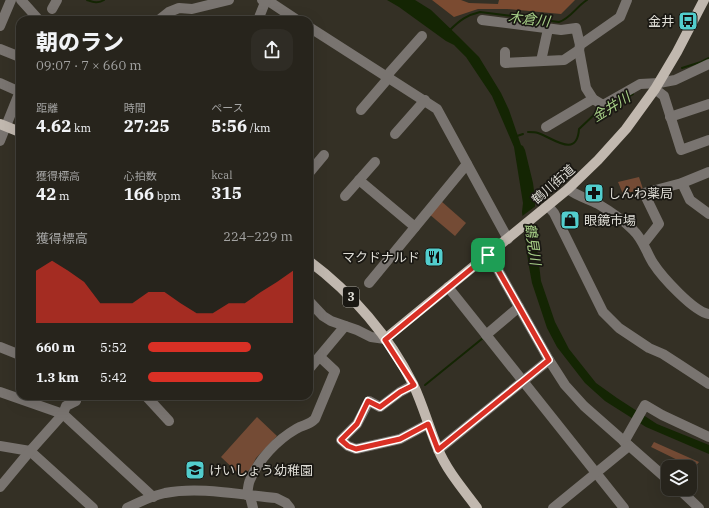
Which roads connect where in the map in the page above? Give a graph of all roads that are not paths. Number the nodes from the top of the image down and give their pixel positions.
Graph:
1 (11, 0) edge
2 (21, 0) edge
3 (229, 0) edge
4 (264, 0) edge
5 (627, 0) edge
6 (704, 0) edge
7 (2, 14) edge
8 (35, 16) edge
9 (164, 16) edge
10 (259, 16) edge
11 (290, 16) edge
12 (482, 20) dead end
13 (0, 26) edge
14 (548, 29) junction
15 (313, 30) edge
16 (422, 36) dead end
17 (580, 47) junction
18 (0, 49) edge
19 (505, 52) dead end
20 (16, 55) edge
21 (541, 61) junction
22 (709, 64) edge
23 (388, 76) junction
24 (0, 83) edge
25 (657, 86) junction
26 (16, 89) edge
27 (16, 99) edge
28 (593, 99) junction
29 (425, 100) junction
30 (709, 104) edge
31 (361, 110) dead end
32 (670, 117) junction
33 (2, 125) edge
34 (546, 127) dead end
35 (16, 130) edge
36 (395, 134) dead end
37 (709, 140) edge
38 (0, 141) edge
39 (324, 155) dead end
40 (374, 162) dead end
41 (467, 164) junction
42 (313, 168) edge
43 (709, 172) edge
44 (359, 180) junction
45 (682, 183) junction
46 (568, 189) junction
47 (345, 196) dead end
48 (544, 210) junction
49 (709, 214) edge
50 (415, 227) junction
51 (508, 239) junction
52 (644, 243) junction
53 (488, 255) junction
54 (313, 264) edge
55 (369, 283) dead end
56 (448, 287) junction
57 (313, 305) edge
58 (519, 307) junction
59 (709, 314) edge
60 (345, 326) junction
61 (486, 334) junction
62 (385, 340) junction
63 (0, 347) edge
64 (16, 353) edge
65 (320, 357) junction
66 (549, 360) junction
67 (313, 365) edge
68 (522, 381) junction
69 (709, 384) edge
70 (414, 385) junction
71 (0, 392) edge
72 (16, 396) edge
73 (28, 400) edge
74 (150, 400) edge
75 (76, 401) dead end
76 (63, 414) junction
77 (169, 421) dead end
78 (428, 424) junction
79 (709, 436) edge
80 (627, 444) junction
81 (0, 446) edge
82 (438, 450) junction
83 (30, 451) junction
84 (595, 473) junction
85 (661, 474) edge
86 (0, 487) edge
87 (248, 495) junction
88 (686, 496) edge
89 (152, 497) junction
90 (93, 508) edge
91 (128, 508) edge
92 (253, 508) edge
93 (290, 508) edge
94 (477, 508) edge
95 (553, 508) edge
96 (624, 508) edge
97 (699, 508) edge

1 - 7 street
2 - 8 street
3 - 9 street
4 - 10 street
4 - 11 street
5 - 17 street
6 - 25 main road, 鶴川街道
7 - 13 street
12 - 14 street
14 - 17 street
14 - 21 street
15 - 23 street
16 - 23 street
17 - 21 street
17 - 28 street
18 - 20 street
19 - 21 street
22 - 25 street
23 - 29 street
23 - 31 street
24 - 26 street
25 - 28 street
25 - 32 street
25 - 46 main road, 鶴川街道
27 - 33 street
28 - 34 street
29 - 36 street
29 - 41 street
30 - 32 street
32 - 37 street
33 - 35 main road
33 - 38 street
39 - 42 street
40 - 44 street
41 - 50 street
41 - 51 street
43 - 45 street
44 - 47 street
44 - 50 street
45 - 49 street
45 - 52 street
46 - 48 main road, 鶴川街道
46 - 52 street
48 - 51 main road, 鶴川街道
48 - 69 street
50 - 55 street
51 - 53 main road, 鶴川街道
52 - 59 street
53 - 56 main road, 鶴川街道
53 - 58 street
54 - 62 main road, 3
56 - 61 street
56 - 62 main road, 鶴川街道
57 - 60 street
58 - 61 street
58 - 66 street
60 - 62 street
60 - 65 street
61 - 68 street
62 - 70 main road
63 - 64 street
65 - 67 street
65 - 87 street
66 - 68 street
66 - 80 street
68 - 82 street
68 - 84 street
70 - 78 main road
70 - 78 street
71 - 72 street
73 - 76 street
74 - 77 street
75 - 76 street
76 - 83 street
76 - 89 street
78 - 82 main road
79 - 80 street
80 - 84 street
80 - 85 street
81 - 83 street
82 - 94 main road
83 - 86 street
83 - 90 street
84 - 95 street
84 - 96 street
87 - 89 street
87 - 92 street
87 - 93 street
88 - 97 street
89 - 91 street

